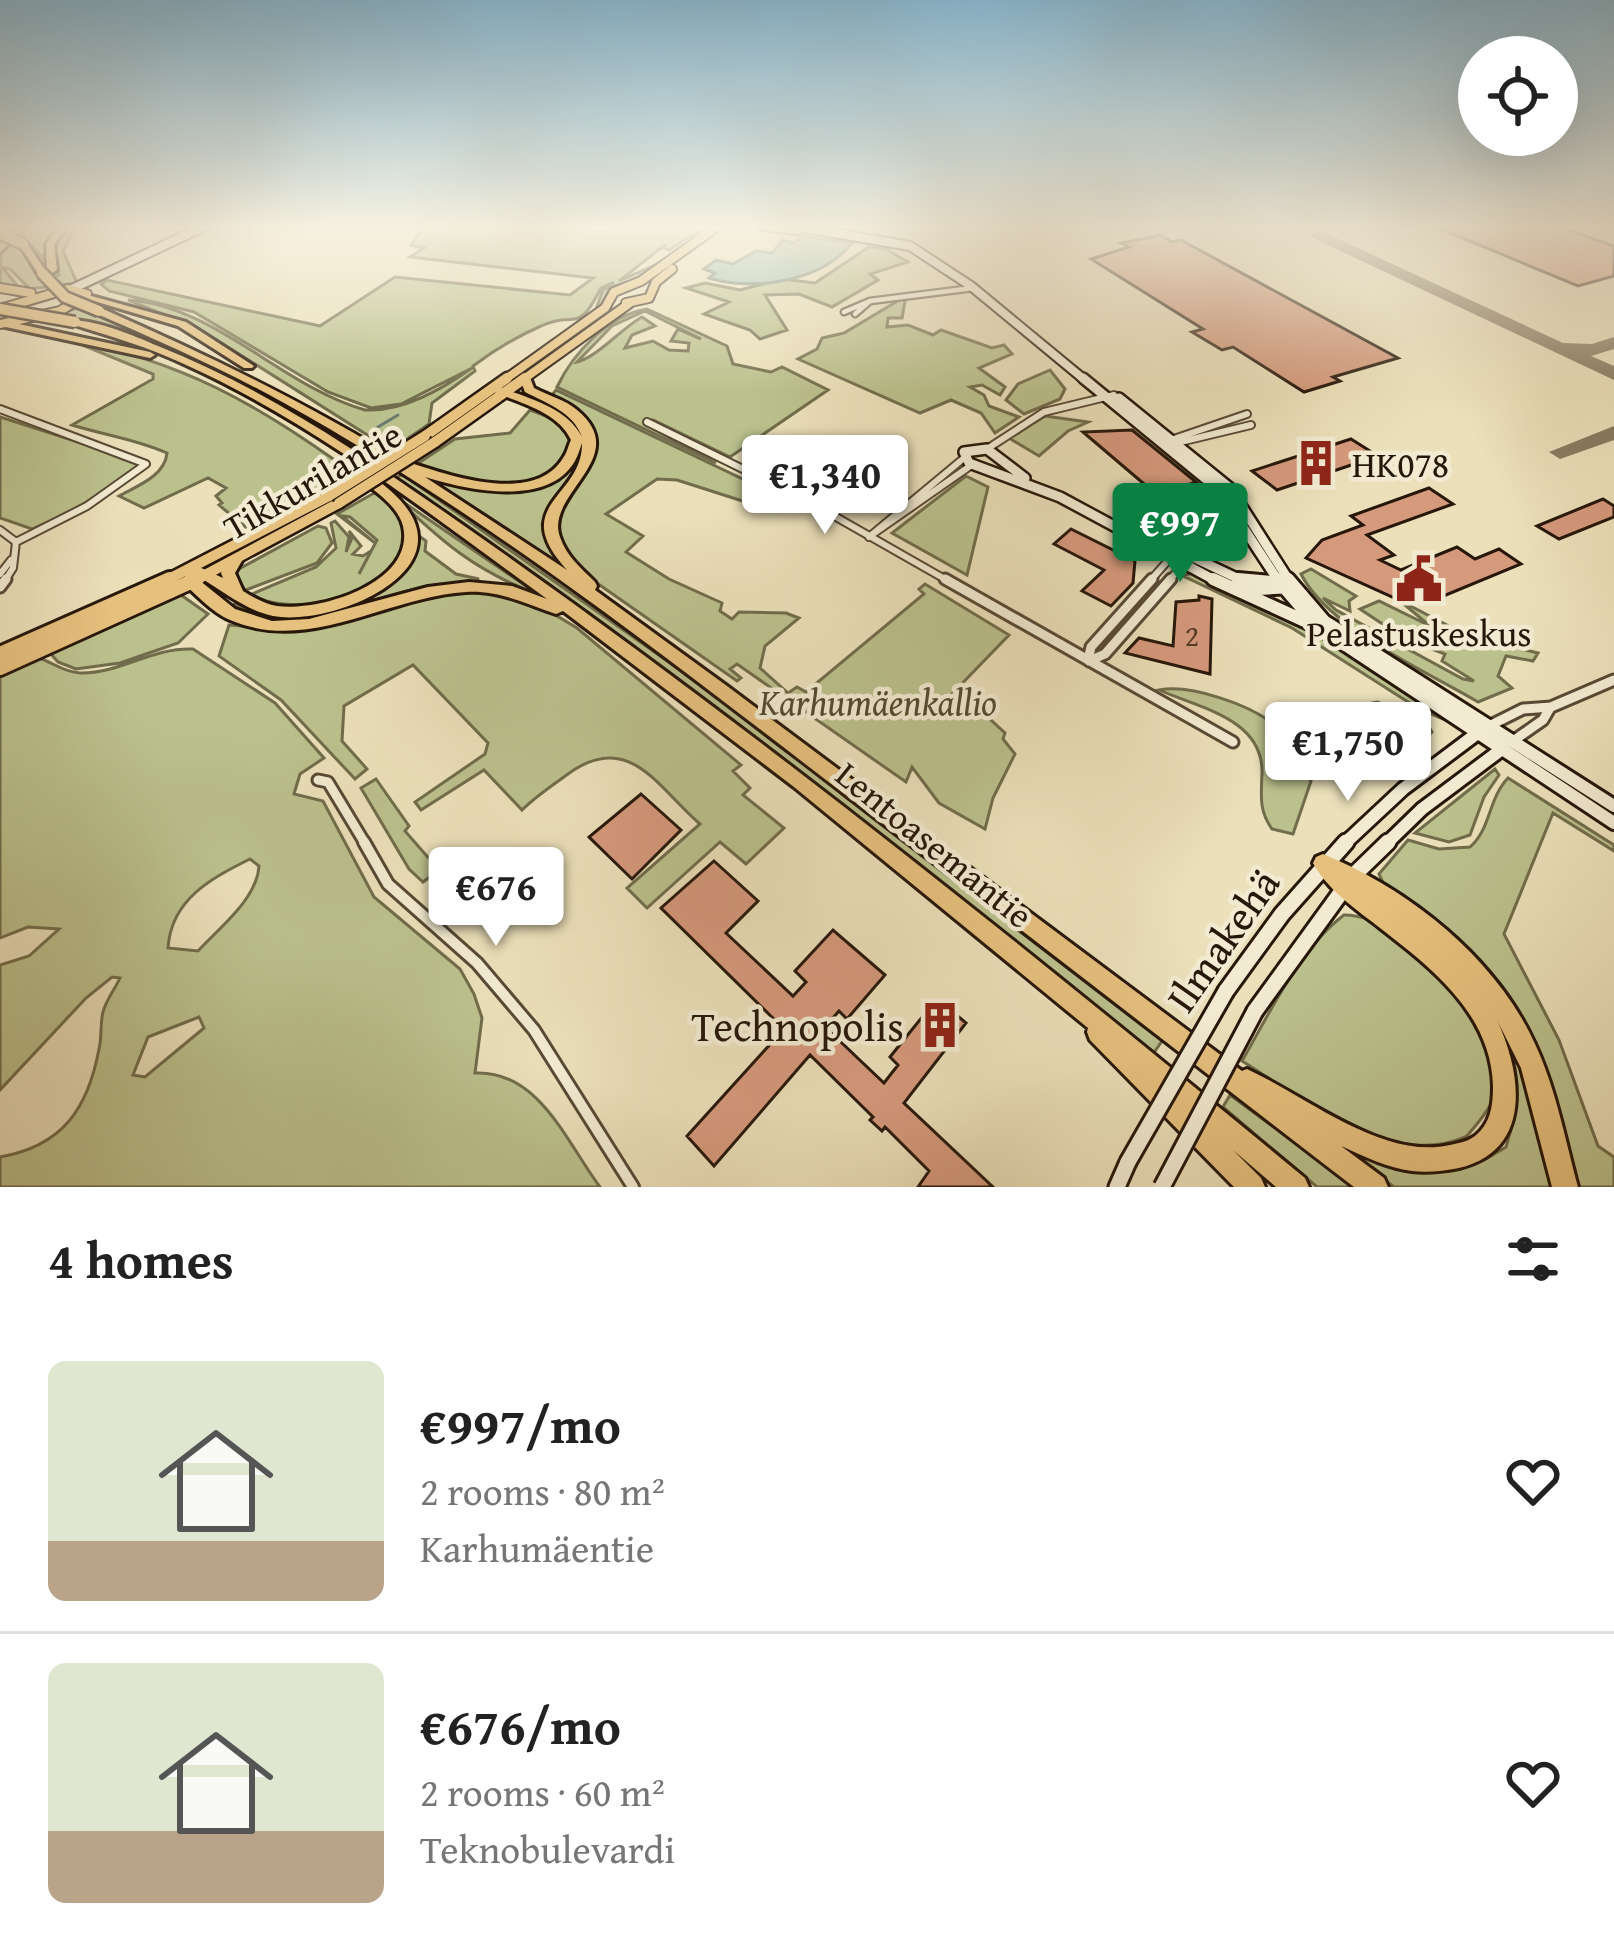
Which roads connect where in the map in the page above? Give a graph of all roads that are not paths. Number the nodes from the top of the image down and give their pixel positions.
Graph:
1 (54, 281) edge
2 (95, 281) edge
3 (636, 281) edge
4 (659, 281) edge
5 (964, 281) edge
6 (631, 285) junction
7 (973, 288) junction
8 (0, 292) edge
9 (50, 292) junction
10 (653, 292) junction
11 (81, 294) junction
12 (614, 298) junction
13 (870, 301) junction
14 (630, 303) junction
15 (3, 307) edge
16 (844, 312) dead end
17 (855, 314) dead end
18 (2, 324) edge
19 (215, 375) junction
20 (525, 377) junction
21 (502, 391) junction
22 (1110, 396) junction
23 (287, 398) junction
24 (550, 401) junction
25 (0, 410) edge
26 (1247, 414) dead end
27 (647, 422) dead end
28 (1251, 425) dead end
29 (1171, 441) junction
30 (330, 443) junction
31 (373, 450) junction
32 (981, 459) junction
33 (334, 500) junction
34 (0, 530) edge
35 (868, 537) junction
36 (16, 542) junction
37 (15, 554) junction
38 (1181, 556) junction
39 (236, 559) junction
40 (0, 574) edge
41 (197, 575) junction
42 (1285, 586) junction
43 (0, 587) edge
44 (1240, 590) junction
45 (241, 599) junction
46 (604, 619) junction
47 (1320, 628) junction
48 (0, 654) edge
49 (1088, 662) junction
50 (0, 668) edge
51 (1614, 680) edge
52 (1551, 706) junction
53 (1482, 730) junction
54 (1233, 742) dead end
55 (1506, 746) junction
56 (318, 780) dead end
57 (1614, 806) edge
58 (1614, 823) edge
59 (1323, 862) junction
60 (1348, 882) junction
61 (1069, 998) junction
62 (1219, 1068) junction
63 (633, 1187) edge
64 (1118, 1187) edge
65 (1162, 1187) edge
66 (1252, 1187) edge
67 (1295, 1187) edge
68 (1375, 1187) edge
69 (1564, 1187) edge

1 - 11 highway, bridge
2 - 11 street
3 - 6 main road
4 - 10 main road
5 - 7 street
6 - 10 main road
6 - 12 main road, Tikkurilantie
7 - 13 street
7 - 22 street
8 - 9 main road
8 - 15 main road
9 - 11 main road
9 - 15 main road
10 - 14 main road, Tikkurilantie
11 - 18 main road
11 - 23 highway, bridge
11 - 23 highway
12 - 14 main road
12 - 21 main road, Tikkurilantie
13 - 16 street
13 - 17 street
14 - 20 main road, Tikkurilantie
15 - 19 highway, bridge
18 - 19 highway
19 - 30 highway, Lentoasemantie
20 - 21 main road, Tikkurilantie
20 - 24 highway
21 - 24 highway
21 - 31 highway
21 - 33 main road, Tikkurilantie, bridge
22 - 29 street
22 - 32 street
23 - 31 highway, Lentoasemantie
24 - 46 highway
25 - 36 street
26 - 29 street
27 - 35 street
28 - 29 street
29 - 42 street
30 - 45 highway
30 - 46 highway, Lentoasemantie
31 - 46 highway, Lentoasemantie
32 - 35 street
32 - 38 street
33 - 39 main road, Tikkurilantie
33 - 41 main road, Tikkurilantie
34 - 36 street
35 - 49 street
36 - 37 street
37 - 40 street
37 - 43 street
38 - 42 street
38 - 44 street
38 - 49 street
39 - 41 main road, Tikkurilantie
39 - 45 highway
41 - 45 highway
41 - 46 highway
41 - 48 main road, Tikkurilantie
41 - 50 main road, Tikkurilantie
42 - 44 street
42 - 47 street
42 - 53 street
44 - 47 street
46 - 61 highway, Lentoasemantie
46 - 62 highway, Lentoasemantie
47 - 53 street
49 - 54 street
51 - 52 street
52 - 53 street
52 - 55 street
53 - 55 street
53 - 59 street, Ilmakehä
55 - 57 street
55 - 58 street
55 - 60 street, Ilmakehä
56 - 63 street
59 - 60 highway
59 - 64 street, Ilmakehä, bridge
60 - 62 highway
60 - 65 street, Ilmakehä, bridge
60 - 69 highway
61 - 66 highway
61 - 67 highway, Lentoasemantie
62 - 68 highway, Lentoasemantie

